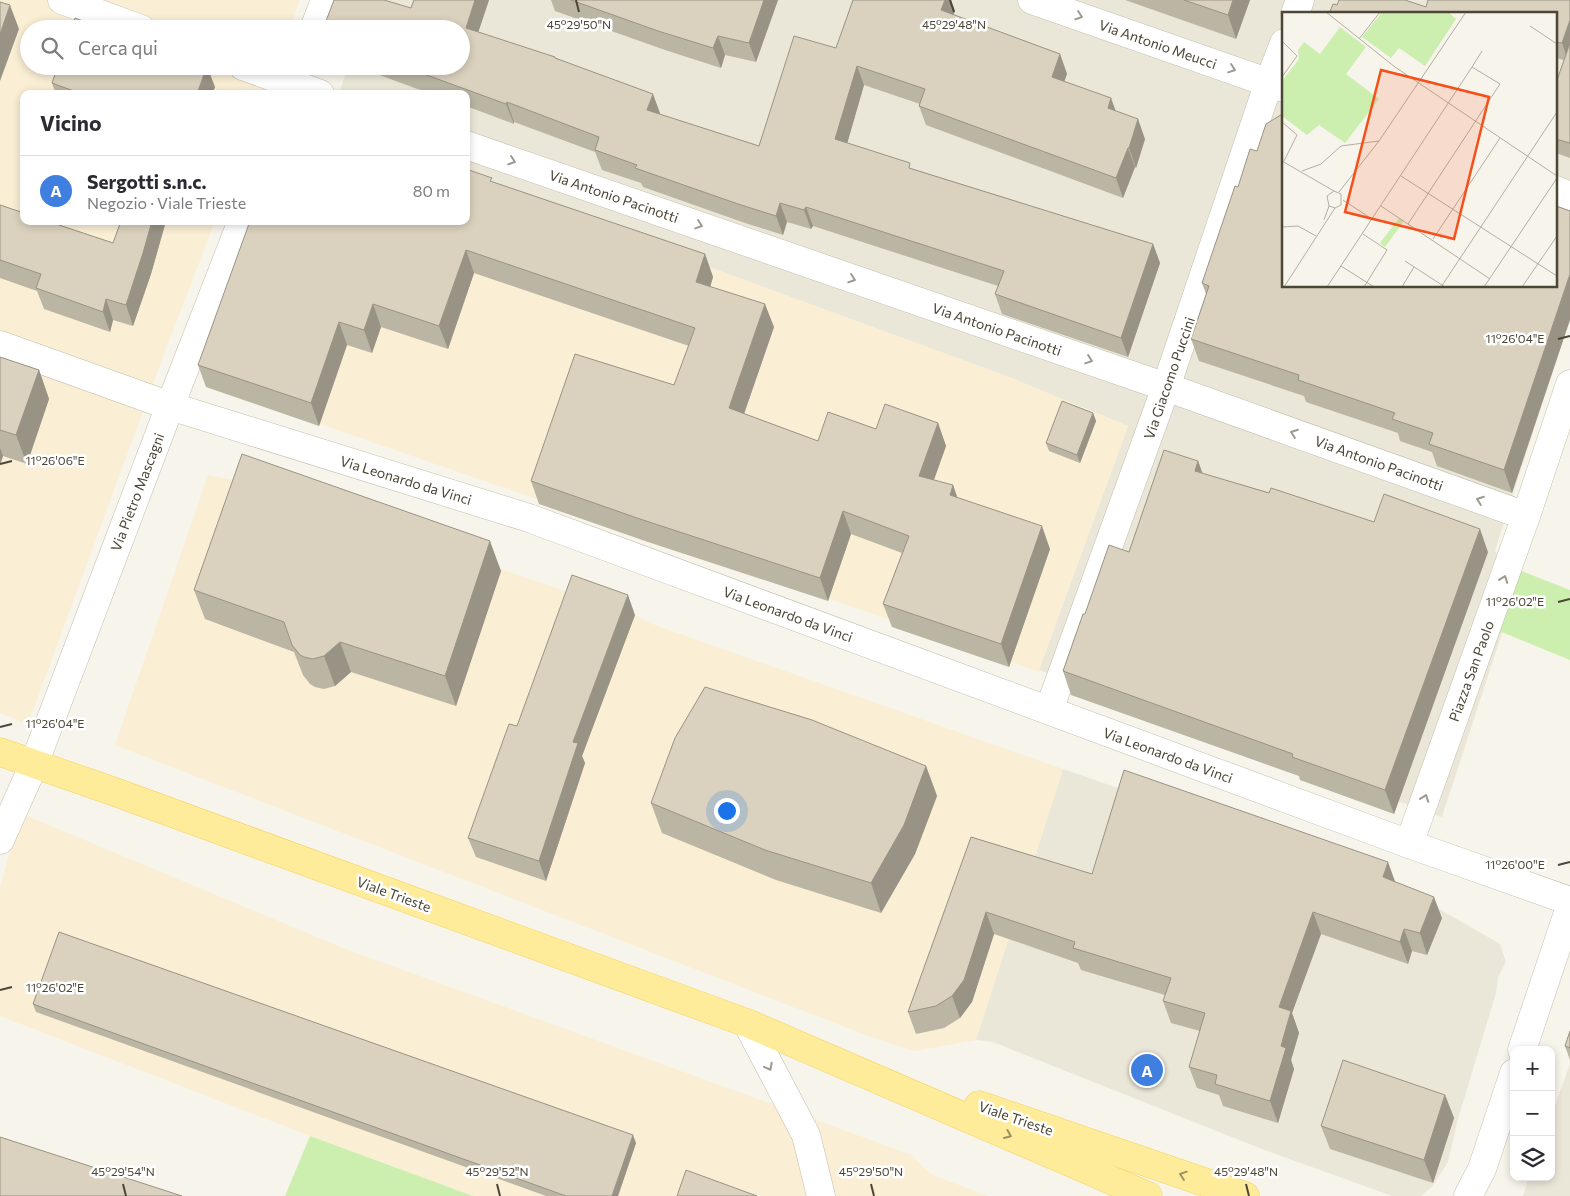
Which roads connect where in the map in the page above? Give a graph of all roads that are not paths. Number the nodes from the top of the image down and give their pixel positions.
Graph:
1 (62, 0) edge
2 (325, 0) edge
3 (1032, 0) edge
4 (1300, 0) edge
5 (1296, 12) edge
6 (116, 20) edge
7 (317, 20) edge
8 (1282, 54) edge
9 (271, 75) edge
10 (302, 85) edge
11 (1276, 85) edge
12 (470, 145) edge
13 (1558, 191) edge
14 (1570, 196) edge
15 (240, 225) edge
16 (0, 345) edge
17 (1570, 384) edge
18 (1166, 387) junction
19 (170, 406) junction
20 (1526, 516) junction
21 (1048, 710) junction
22 (0, 752) edge
23 (34, 764) junction
24 (0, 840) edge
25 (1408, 844) junction
26 (1570, 901) edge
27 (1570, 907) edge
28 (747, 1024) junction
29 (786, 1040) junction
30 (1523, 1046) edge
31 (1510, 1084) edge
32 (1482, 1169) junction
33 (821, 1196) edge
34 (1148, 1196) edge
35 (1245, 1196) edge
36 (1468, 1196) edge
37 (1488, 1196) edge

1 - 6 street
2 - 7 street
3 -> 11 street, Via Antonio Meucci
4 - 5 street
8 - 11 street, Via Giacomo Puccini
9 - 10 street
11 - 18 street, Via Giacomo Puccini
12 -> 18 street, Via Antonio Pacinotti
13 - 14 street
15 - 19 street, Via Pietro Mascagni
16 - 19 street, Via Leonardo da Vinci
17 - 20 street, Piazza San Paolo
20 -> 18 street, Via Antonio Pacinotti
18 - 21 street, Via Giacomo Puccini
19 - 21 street, Via Leonardo da Vinci
19 - 23 street, Via Pietro Mascagni
25 -> 20 street, Piazza San Paolo
21 - 25 street, Via Leonardo da Vinci
22 - 23 main road, Viale Trieste
23 - 24 street, Via Pietro Mascagni
23 - 28 main road, Viale Trieste
25 - 26 street, Via Leonardo da Vinci
27 - 30 street
28 - 29 main road, Viale Trieste
28 -> 33 street
29 -> 34 main road, Viale Trieste
35 -> 29 main road, Viale Trieste
31 - 32 street
32 - 36 street
32 - 37 street

